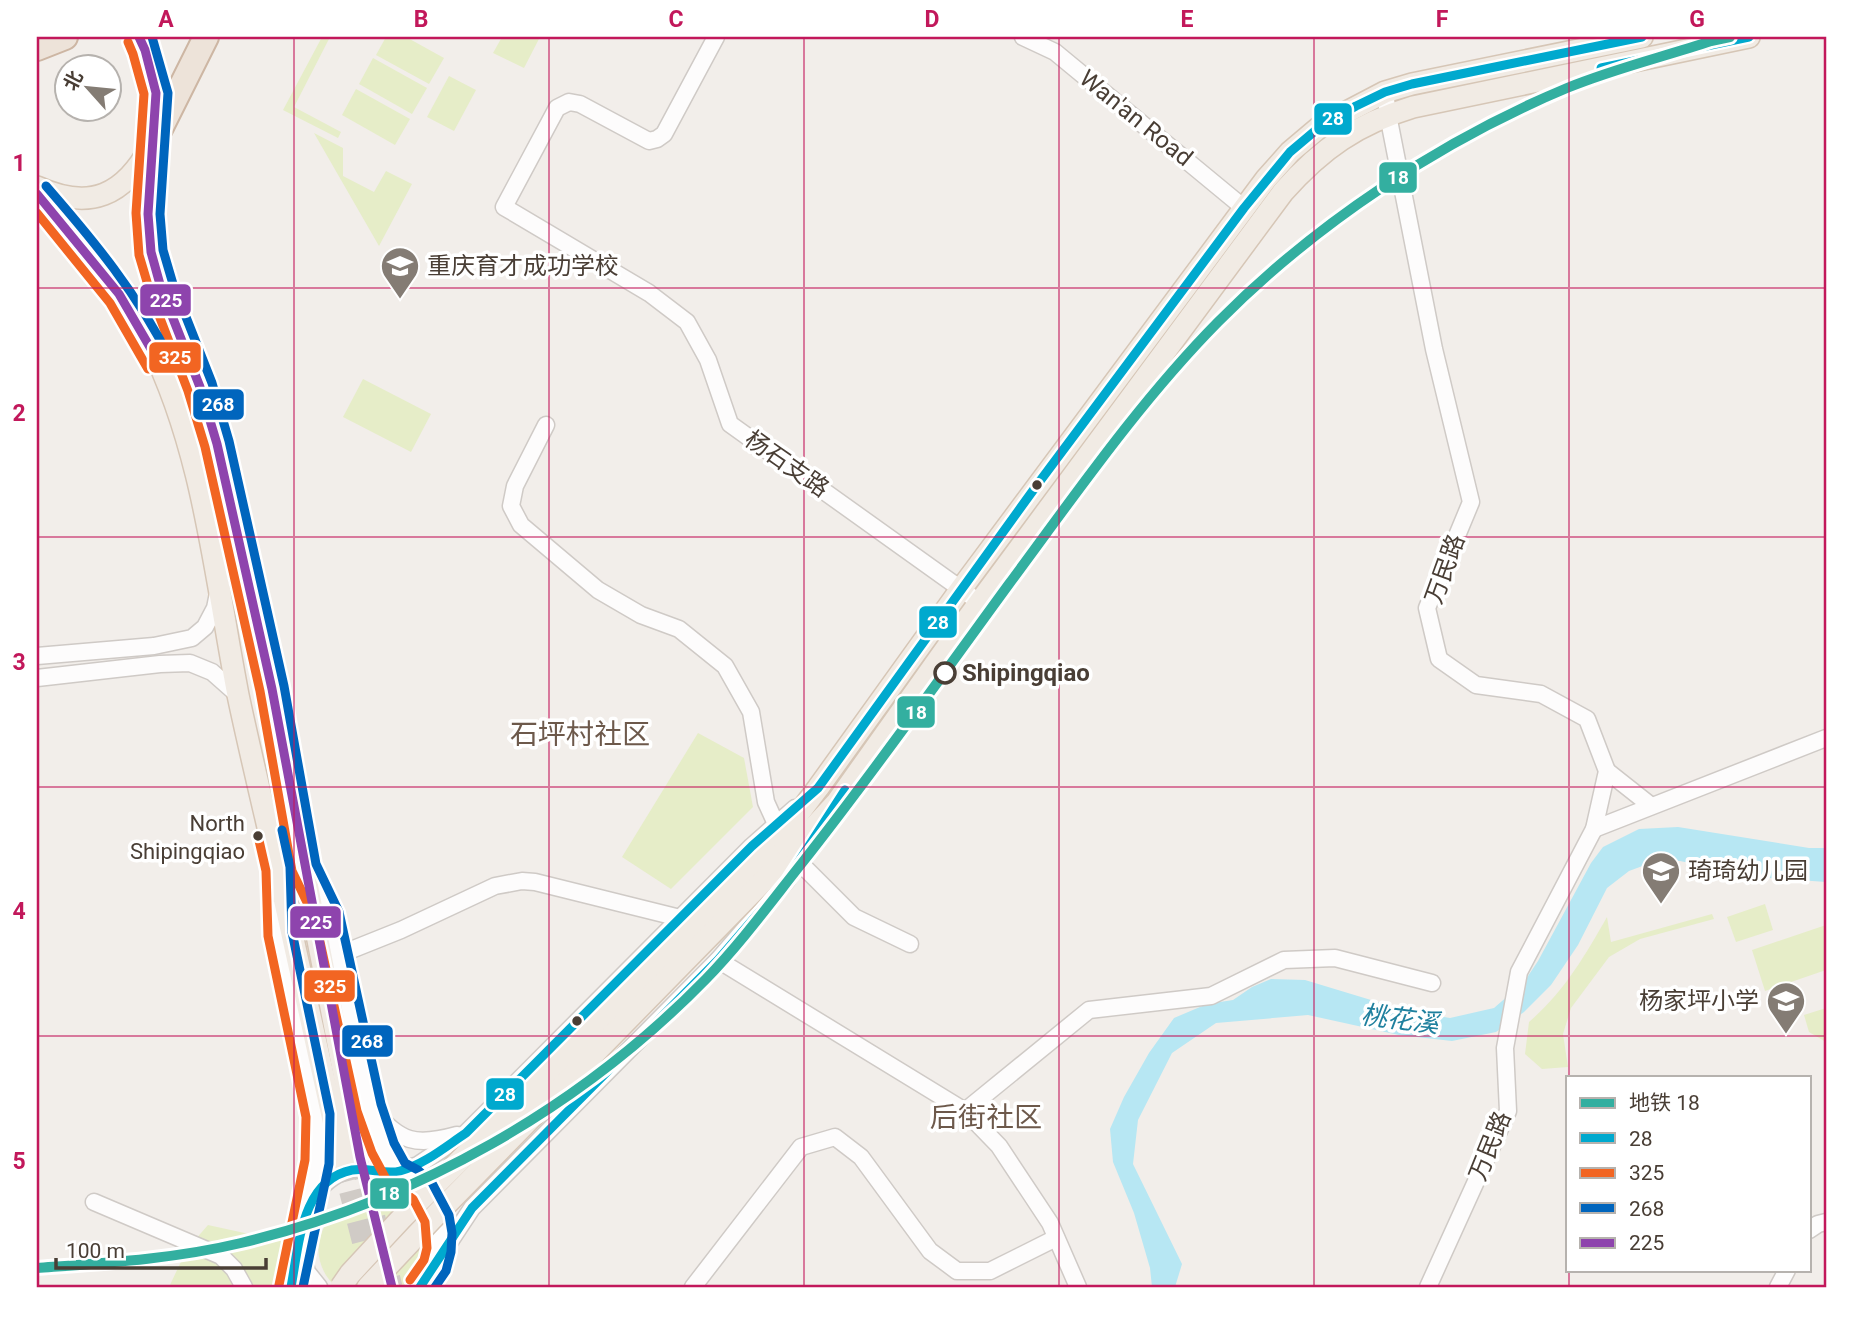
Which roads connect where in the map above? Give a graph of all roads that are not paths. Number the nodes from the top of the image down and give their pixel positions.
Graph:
1 (65, 37) edge
2 (139, 37) edge
3 (206, 37) edge
4 (716, 37) edge
5 (1023, 37) edge
6 (1642, 37) edge
7 (1749, 37) edge
8 (37, 48) edge
9 (1385, 92) junction
10 (1388, 115) junction
11 (154, 141) junction
12 (37, 187) edge
13 (37, 194) edge
14 (1244, 208) junction
15 (546, 425) dead end
16 (220, 584) junction
17 (961, 589) junction
18 (979, 602) junction
19 (192, 638) junction
20 (37, 656) edge
21 (190, 663) junction
22 (37, 678) edge
23 (238, 695) junction
24 (1826, 738) edge
25 (1607, 772) junction
26 (818, 788) junction
27 (1650, 805) junction
28 (776, 824) junction
29 (1594, 829) junction
30 (782, 860) junction
31 (304, 868) junction
32 (278, 869) junction
33 (680, 918) junction
34 (910, 944) dead end
35 (336, 956) junction
36 (718, 960) junction
37 (1433, 983) dead end
38 (369, 1107) junction
39 (965, 1111) junction
40 (466, 1133) junction
41 (396, 1172) junction
42 (94, 1202) dead end
43 (306, 1211) junction
44 (1056, 1238) junction
45 (300, 1242) junction
46 (435, 1265) junction
47 (244, 1287) edge
48 (290, 1287) edge
49 (319, 1287) edge
50 (341, 1287) edge
51 (368, 1287) edge
52 (420, 1287) edge
53 (433, 1287) edge
54 (693, 1287) edge
55 (1077, 1287) edge
56 (1428, 1287) edge

1 - 8 highway
2 - 11 main road
3 - 11 highway
4 - 17 street, 杨石支路
5 - 14 street, Wan'an Road
6 - 9 main road
7 - 10 main road
9 - 10 street, 万民路
9 - 14 main road
10 - 18 main road
10 - 25 street, 万民路
11 - 12 main road
11 - 31 main road
13 - 16 main road
14 - 17 main road
15 - 28 street
16 - 19 street
16 - 23 main road
17 - 18 street, 杨石支路
17 - 26 main road
18 - 30 main road
19 - 20 street
19 - 21 street
21 - 22 street
21 - 23 street
23 - 32 main road
24 - 27 street
25 - 27 street
25 - 29 street, 万民路
26 - 28 street
26 - 30 main road
27 - 29 street
28 - 33 street
29 - 56 street, 万民路
30 - 34 street
30 - 36 street
30 - 50 main road, bridge
30 - 51 main road, bridge
31 - 32 main road
31 - 35 street
32 - 43 street
33 - 35 street
33 - 40 street
35 - 38 street
36 - 39 street
36 - 46 street
37 - 39 street
38 - 40 street
38 - 41 street
39 - 44 street
40 - 41 street
41 - 43 street
41 - 46 street
42 - 47 street
43 - 45 street
44 - 54 street
44 - 55 street
45 - 48 street
45 - 49 street
46 - 52 street
46 - 53 street

